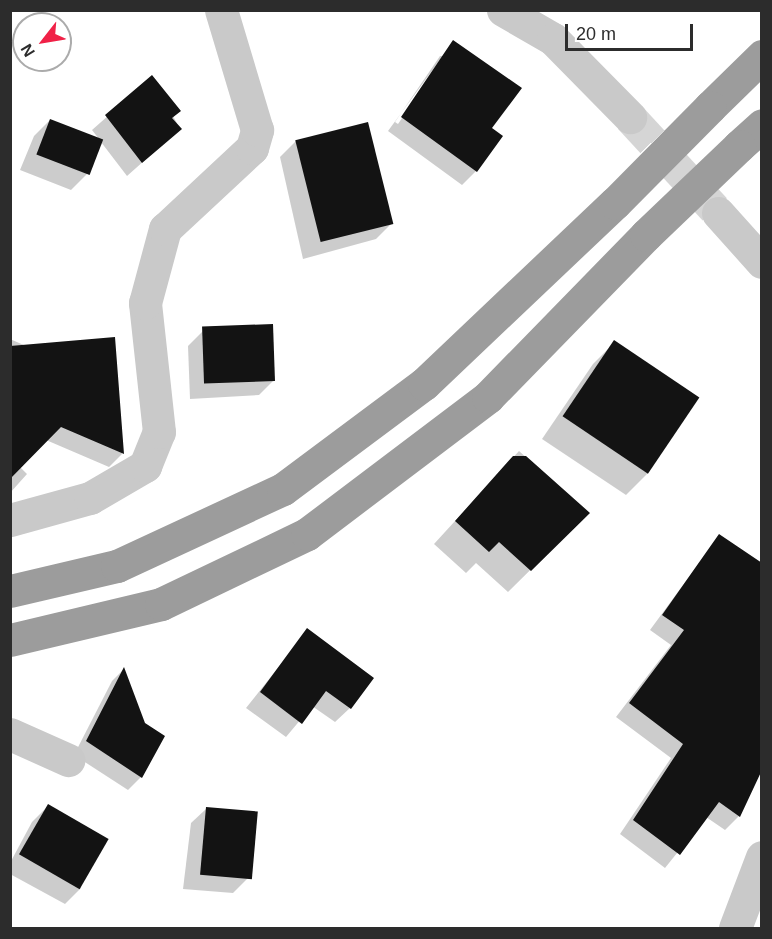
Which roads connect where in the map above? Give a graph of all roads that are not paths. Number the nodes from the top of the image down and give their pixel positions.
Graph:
1 (221, 10) edge
2 (503, 10) edge
3 (762, 56) edge
4 (630, 117) tunnel mouth
5 (750, 135) edge
6 (718, 213) tunnel mouth
7 (759, 255) edge
8 (10, 520) edge
9 (10, 591) edge
10 (10, 640) edge
11 (10, 734) edge
12 (68, 760) dead end
13 (762, 857) edge
14 (735, 928) edge

1 - 8 street
2 - 4 street
3 - 9 highway, bridge
5 - 10 highway, bridge
6 - 7 street
11 - 12 street
13 - 14 street

